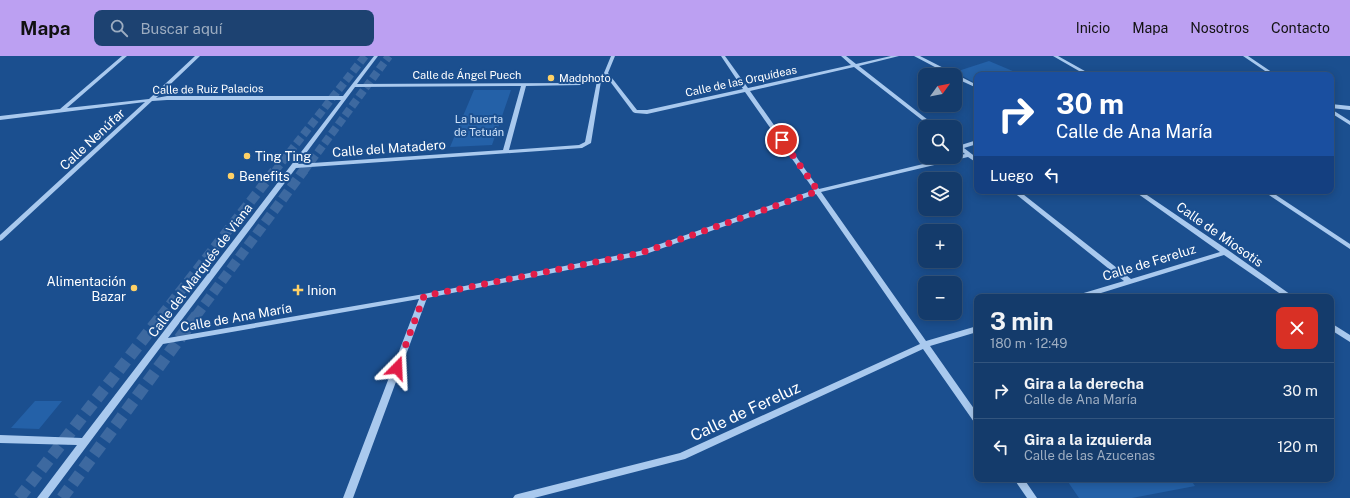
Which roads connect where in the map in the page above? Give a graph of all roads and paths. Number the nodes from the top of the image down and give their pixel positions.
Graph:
1 (125, 56) edge
2 (198, 56) edge
3 (376, 56) edge
4 (613, 56) edge
5 (723, 56) edge
6 (843, 56) edge
7 (897, 56) edge
8 (916, 56) edge
9 (1055, 56) edge
10 (1245, 56) edge
11 (856, 66) junction
12 (940, 68) edge
13 (1084, 72) edge
14 (1269, 72) edge
15 (606, 73) junction
16 (962, 79) edge
17 (524, 84) junction
18 (581, 84) dead end
19 (974, 85) edge
20 (354, 86) junction
21 (746, 90) junction
22 (345, 98) junction
23 (151, 100) junction
24 (1334, 106) edge
25 (1350, 108) edge
26 (61, 111) junction
27 (1334, 113) edge
28 (0, 118) edge
29 (925, 120) edge
30 (1350, 123) edge
31 (974, 142) edge
32 (962, 144) edge
33 (962, 149) edge
34 (506, 151) junction
35 (969, 155) junction
36 (974, 159) edge
37 (294, 166) junction
38 (818, 191) junction
39 (1019, 194) edge
40 (1141, 194) edge
41 (1270, 194) edge
42 (0, 239) edge
43 (1350, 247) edge
44 (1226, 252) junction
45 (1130, 282) junction
46 (1090, 294) edge
47 (1286, 294) edge
48 (424, 296) junction
49 (1334, 328) edge
50 (974, 330) edge
51 (1350, 339) edge
52 (159, 342) junction
53 (924, 345) junction
54 (974, 416) edge
55 (0, 439) edge
56 (84, 442) junction
57 (1021, 482) edge
58 (42, 498) edge
59 (348, 498) edge
60 (518, 498) edge
61 (1032, 498) edge

1 - 26 street
2 - 23 street, Calle Nenúfar
3 - 20 street, Calle del Marqués de Viana
4 - 15 street
5 - 21 street
6 - 11 street
7 - 11 street, Calle de las Orquídeas
8 - 12 street
9 - 13 street
10 - 14 street
11 - 21 street, Calle de las Orquídeas
11 - 29 street
15 - 21 street, Calle de las Orquídeas
15 - 34 street, Calle del Matadero
16 - 19 street
17 - 18 street, Calle de Ángel Puech
17 - 20 street, Calle de Ángel Puech
17 - 34 street
20 - 22 street, Calle del Marqués de Viana
21 - 38 street
22 - 23 street, Calle de Ruiz Palacios
22 - 37 street, Calle del Marqués de Viana
23 - 26 street, Calle de Ruiz Palacios
23 - 42 street, Calle Nenúfar
24 - 25 street
26 - 28 street, Calle de Ruiz Palacios
27 - 30 street
31 - 32 street
33 - 35 street
34 - 37 street, Calle del Matadero
35 - 36 street
35 - 38 street, Calle de Ana María
37 - 52 street, Calle del Marqués de Viana
38 - 48 street, Calle de Ana María
38 - 53 street
39 - 45 street
40 - 44 street, Calle de Miosotis
41 - 43 street
44 - 45 street, Calle de Fereluz
44 - 47 street, Calle de Miosotis
45 - 46 street, Calle de Fereluz
48 - 52 street, Calle de Ana María
48 - 59 street
49 - 51 street
50 - 53 street, Calle de Fereluz
52 - 56 street, Calle del Marqués de Viana
53 - 54 street
53 - 60 street, Calle de Fereluz
55 - 56 street
56 - 58 street, Calle del Marqués de Viana
57 - 61 street

